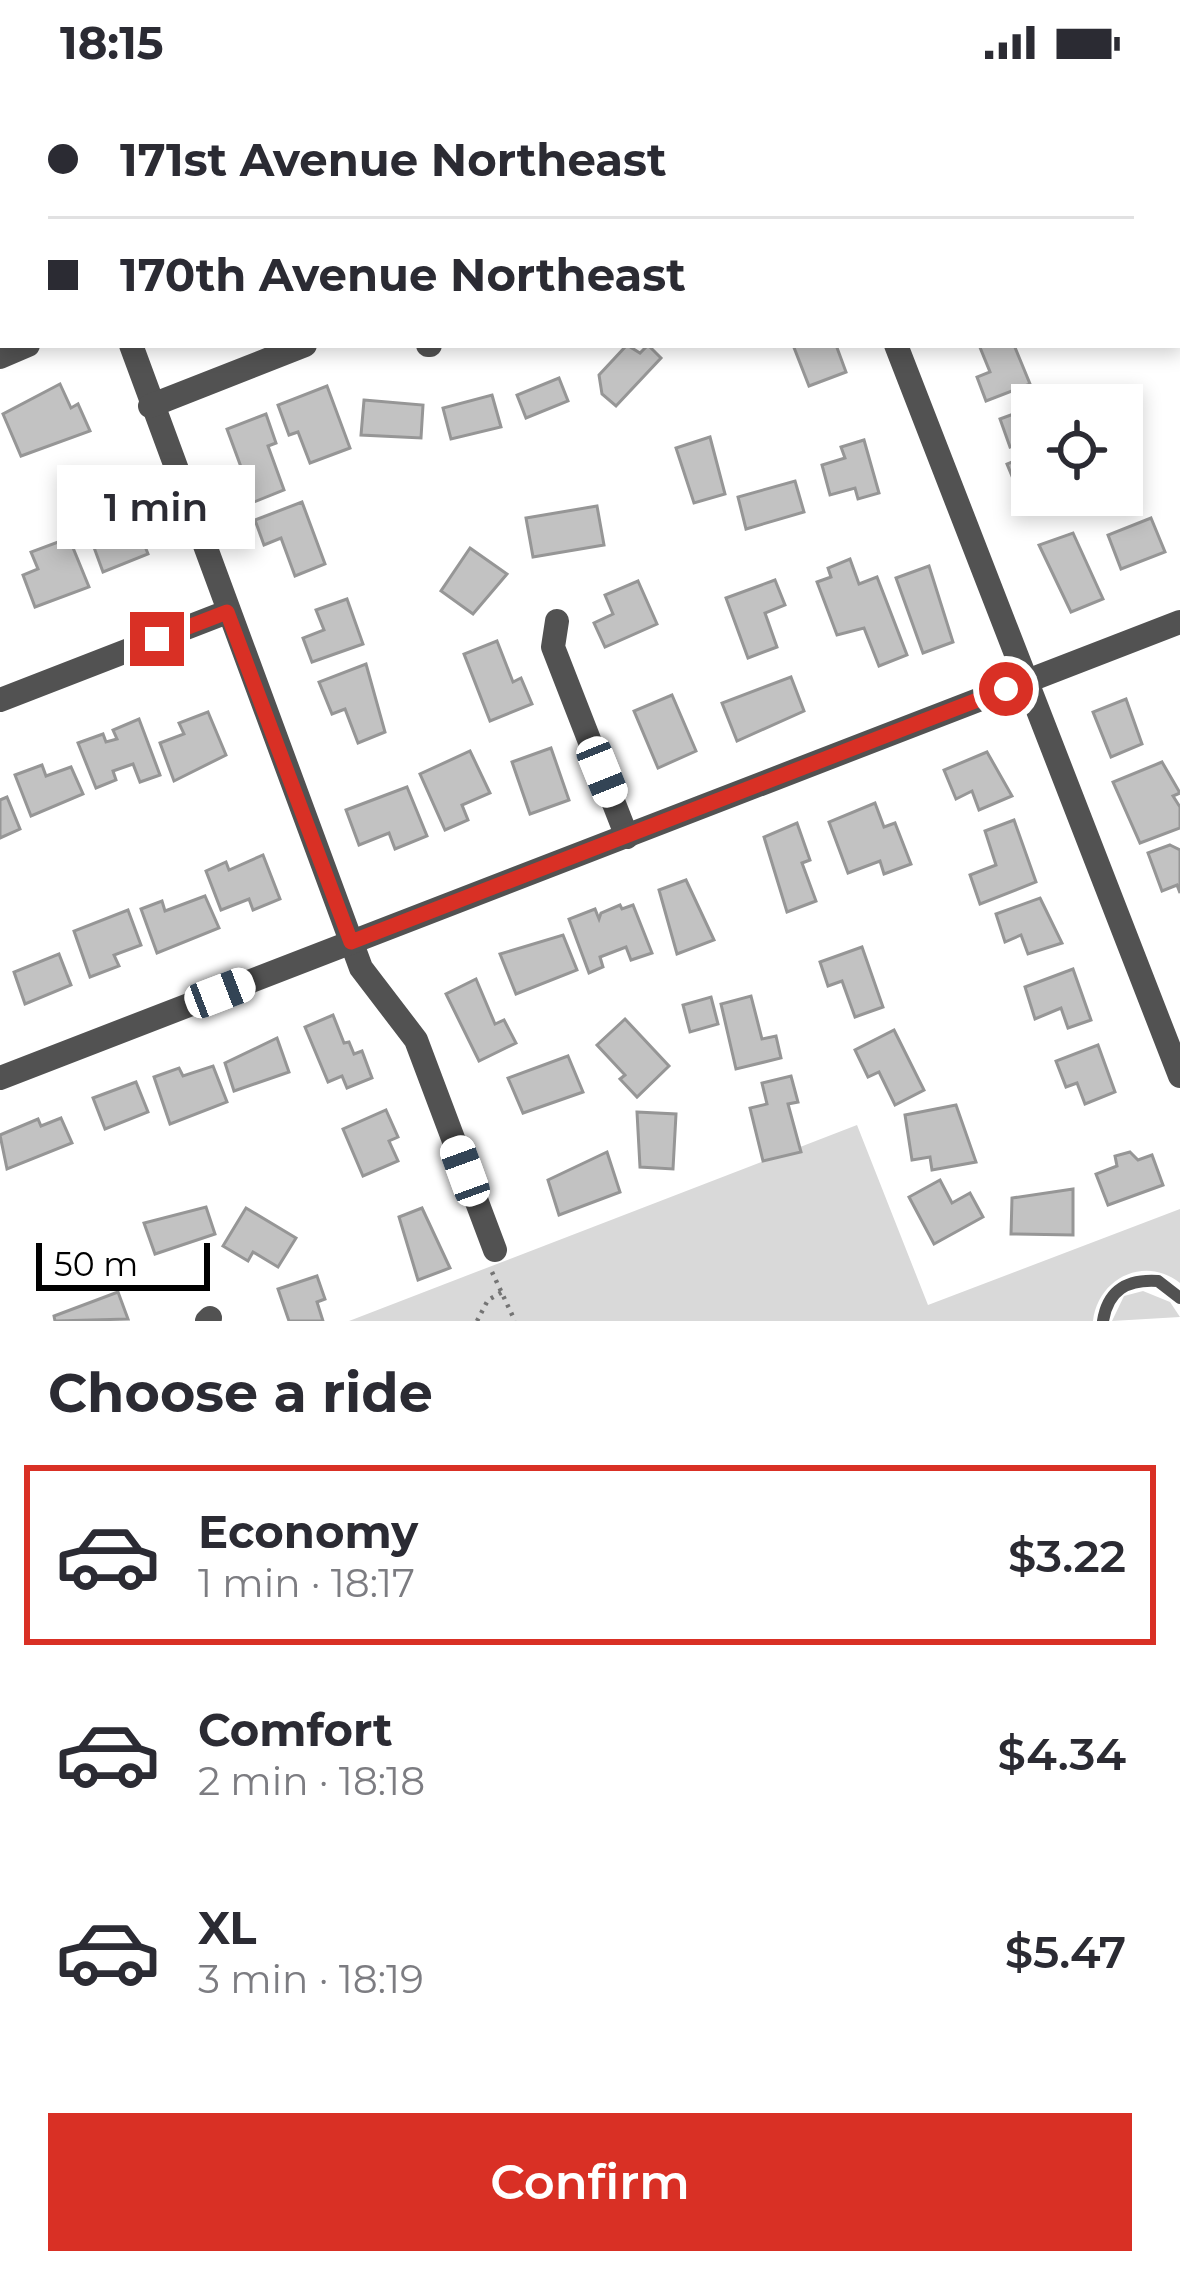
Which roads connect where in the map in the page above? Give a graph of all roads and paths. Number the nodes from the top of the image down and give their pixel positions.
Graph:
1 (131, 348) edge
2 (297, 348) edge
3 (897, 348) edge
4 (150, 406) junction
5 (227, 612) junction
6 (557, 621) dead end
7 (1180, 622) edge
8 (1027, 681) junction
9 (0, 700) edge
10 (628, 837) junction
11 (351, 942) junction
12 (1174, 1047) edge
13 (1180, 1076) edge
14 (0, 1078) edge
15 (491, 1256) joint
16 (504, 1291) junction
17 (1180, 1298) edge
18 (477, 1321) edge
19 (515, 1321) edge
20 (1103, 1321) edge

1 - 4 street
2 - 4 street
3 - 8 street
4 - 5 street
5 - 9 street
5 - 11 street
6 - 10 street
7 - 8 street
8 - 10 street
8 - 12 street
10 - 11 street
11 - 14 street
11 - 15 street
12 - 13 street
15 - 16 path
16 - 18 path
16 - 19 path
17 - 20 lane

